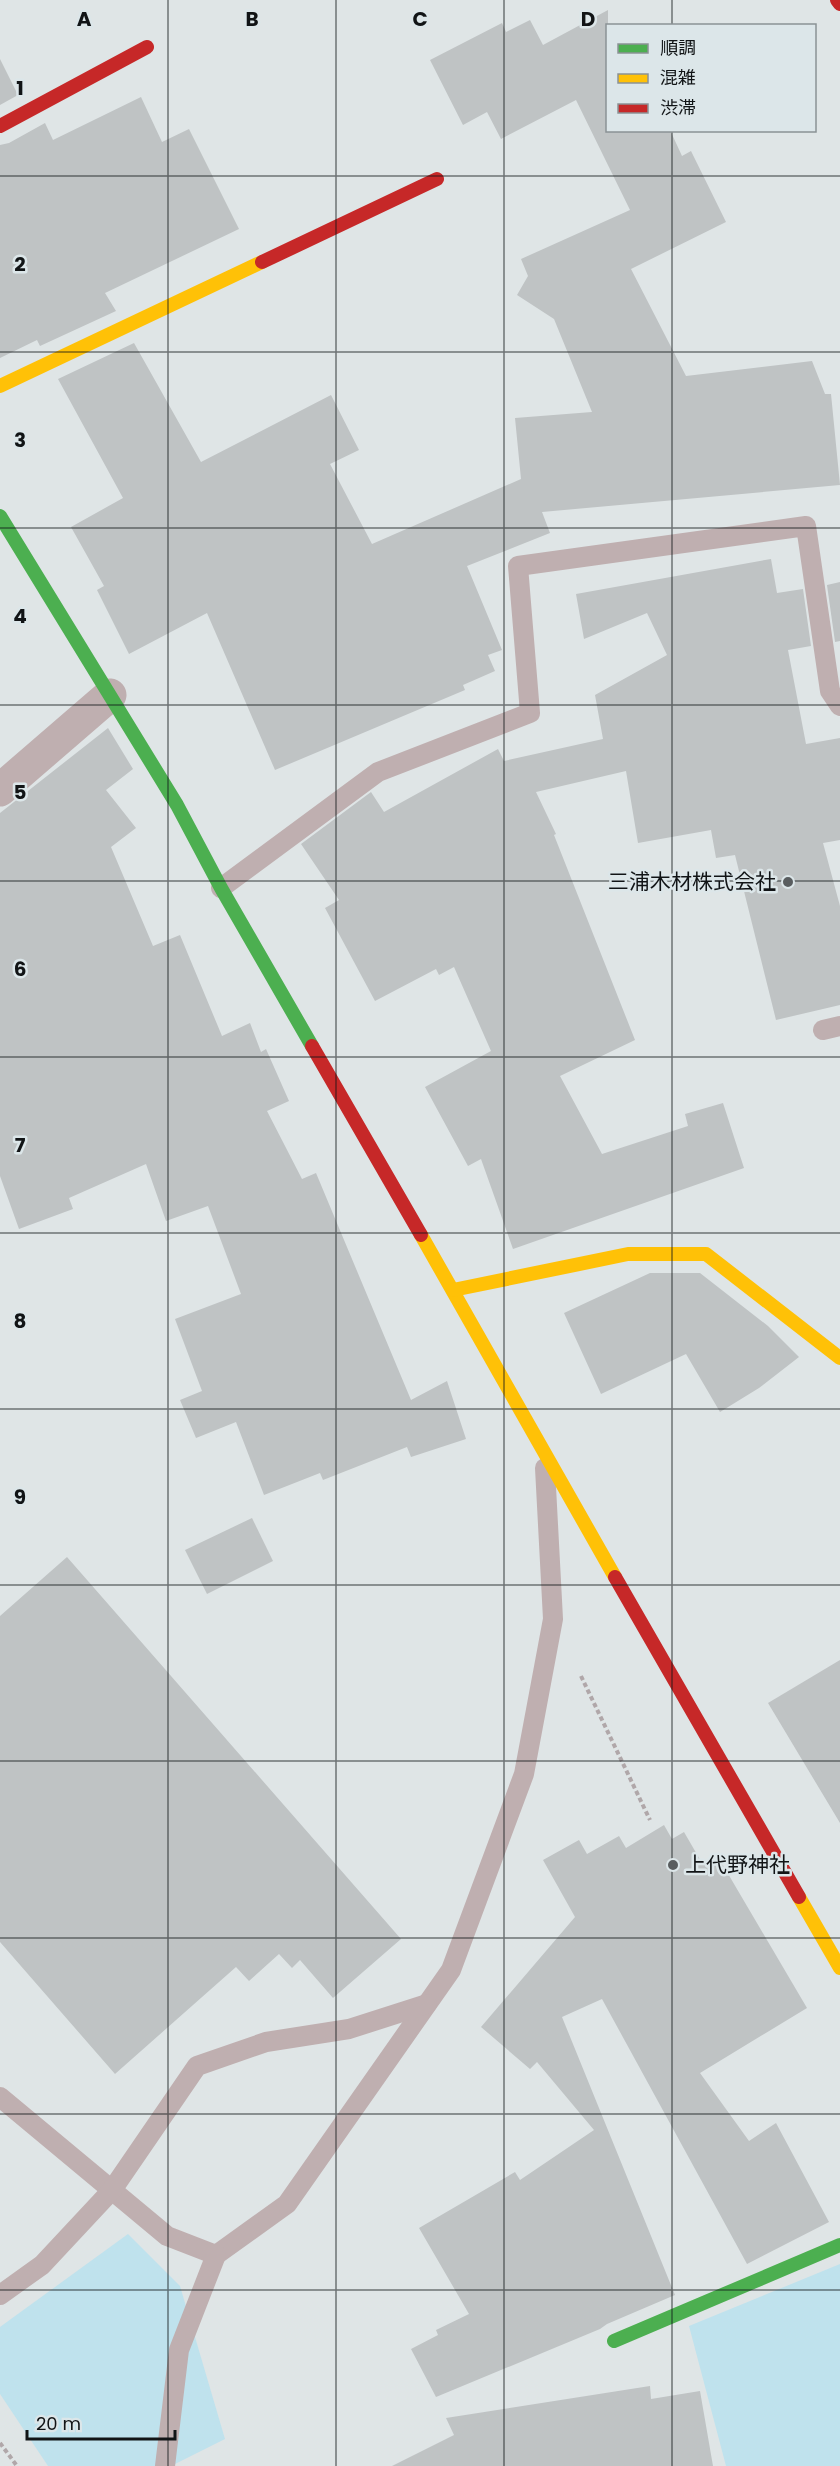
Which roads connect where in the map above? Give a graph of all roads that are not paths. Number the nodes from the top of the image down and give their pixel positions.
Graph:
1 (837, 0) edge
2 (840, 4) edge
3 (147, 46) dead end
4 (0, 126) edge
5 (437, 179) dead end
6 (0, 386) edge
7 (0, 516) edge
8 (110, 695) junction
9 (840, 706) edge
10 (0, 790) edge
11 (221, 888) junction
12 (453, 1290) junction
13 (840, 1358) edge
14 (545, 1456) junction
15 (840, 1968) edge
16 (427, 2004) junction
17 (0, 2097) edge
18 (112, 2190) junction
19 (840, 2245) edge
20 (216, 2255) junction
21 (0, 2295) edge
22 (614, 2341) dead end
23 (165, 2466) edge

1 - 2 street
3 - 4 street
5 - 6 street
7 - 8 street
8 - 10 street
8 - 11 street
9 - 11 lane
11 - 12 street
12 - 13 street
12 - 14 street
14 - 15 street
14 - 16 lane
16 - 18 lane
16 - 20 lane
17 - 18 lane
18 - 20 lane
18 - 21 lane
19 - 22 street
20 - 23 lane

